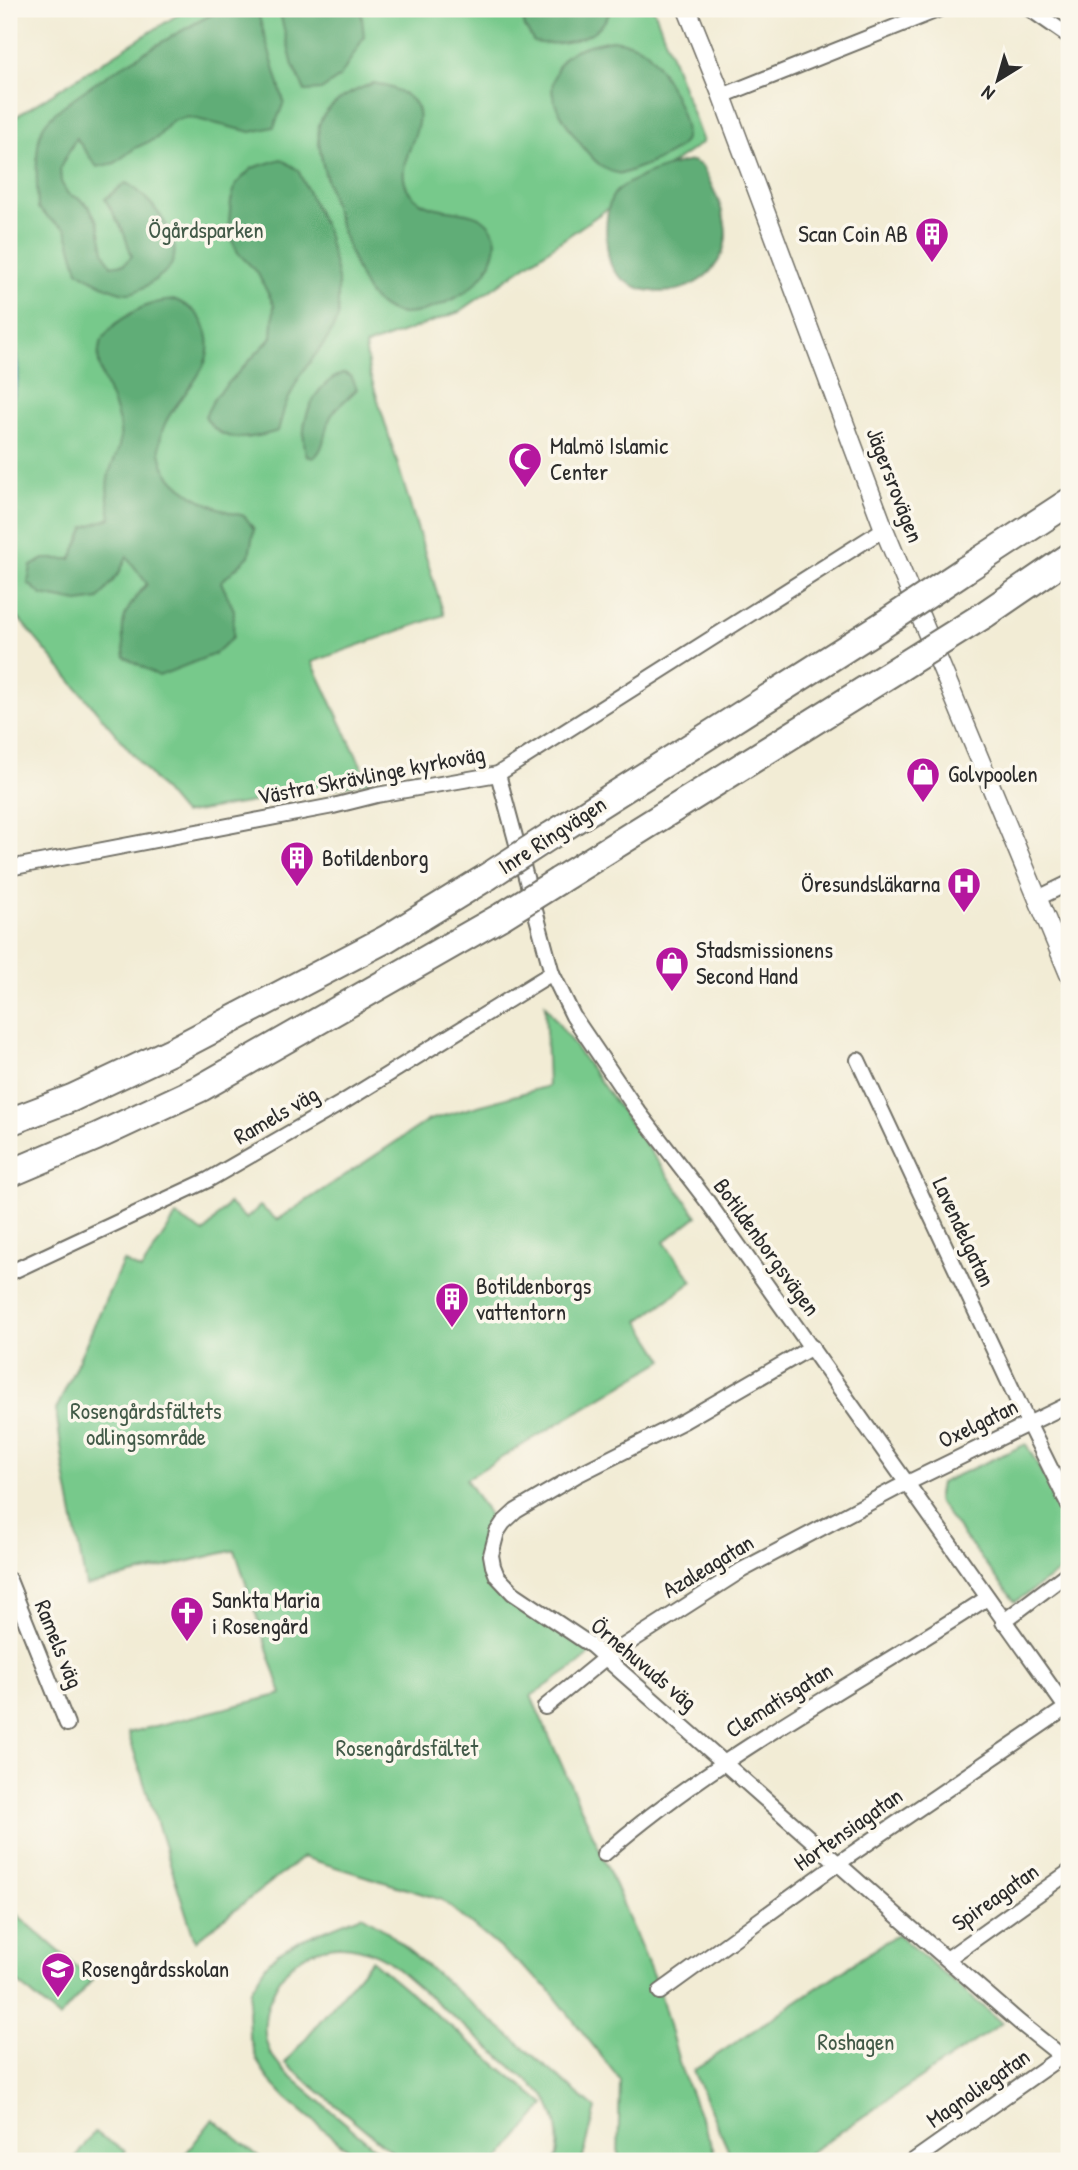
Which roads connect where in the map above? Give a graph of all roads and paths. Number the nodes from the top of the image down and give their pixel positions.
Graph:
1 (687, 9) edge
2 (940, 9) edge
3 (1030, 9) edge
4 (1069, 36) edge
5 (722, 96) junction
6 (1069, 502) edge
7 (884, 528) junction
8 (1069, 557) edge
9 (498, 774) junction
10 (9, 869) edge
11 (1069, 883) edge
12 (1038, 898) junction
13 (552, 972) junction
14 (1069, 974) edge
15 (858, 1060) dead end
16 (11, 1121) edge
17 (21, 1169) edge
18 (13, 1271) edge
19 (812, 1347) junction
20 (1069, 1404) edge
21 (1028, 1423) junction
22 (907, 1483) junction
23 (1069, 1506) edge
24 (1069, 1572) edge
25 (9, 1580) edge
26 (987, 1598) junction
27 (1003, 1622) junction
28 (605, 1658) junction
29 (545, 1707) dead end
30 (1068, 1710) edge
31 (67, 1724) dead end
32 (723, 1762) junction
33 (604, 1854) dead end
34 (838, 1864) junction
35 (1069, 1872) edge
36 (947, 1959) junction
37 (660, 1993) dead end
38 (1067, 2056) edge
39 (913, 2161) edge

1 - 5 street, Jägersrovägen
2 - 5 street
3 - 4 street
5 - 7 street, Jägersrovägen
6 - 16 highway, Inre Ringvägen, bridge
7 - 9 street, Västra Skrävlinge kyrkoväg
7 - 12 street, Jägersrovägen
8 - 17 highway, Inre Ringvägen, bridge
9 - 10 street, Västra Skrävlinge kyrkoväg
9 - 13 street, Botildenborgsvägen
11 - 12 street
12 - 14 street, Jägersrovägen
13 - 18 street, Ramels väg
13 - 19 street, Botildenborgsvägen
15 - 21 street, Lavendelgatan
19 - 22 street, Botildenborgsvägen
19 - 28 street, Örnehuvuds väg
20 - 21 street, Oxelgatan
21 - 22 street, Oxelgatan
21 - 23 street, Lavendelgatan
22 - 26 street, Botildenborgsvägen
22 - 28 street, Azaleagatan
24 - 27 street
25 - 31 street, Ramels väg
26 - 27 street, Botildenborgsvägen
26 - 32 street, Clematisgatan
27 - 30 street, Botildenborgsvägen
28 - 29 street, Azaleagatan
28 - 32 street, Örnehuvuds väg
30 - 34 street, Hortensiagatan
32 - 33 street, Clematisgatan
32 - 34 street, Örnehuvuds väg
34 - 36 street, Örnehuvuds väg
34 - 37 street, Hortensiagatan
35 - 36 street, Spireagatan
36 - 38 street, Örnehuvuds väg
38 - 39 street, Magnoliegatan

